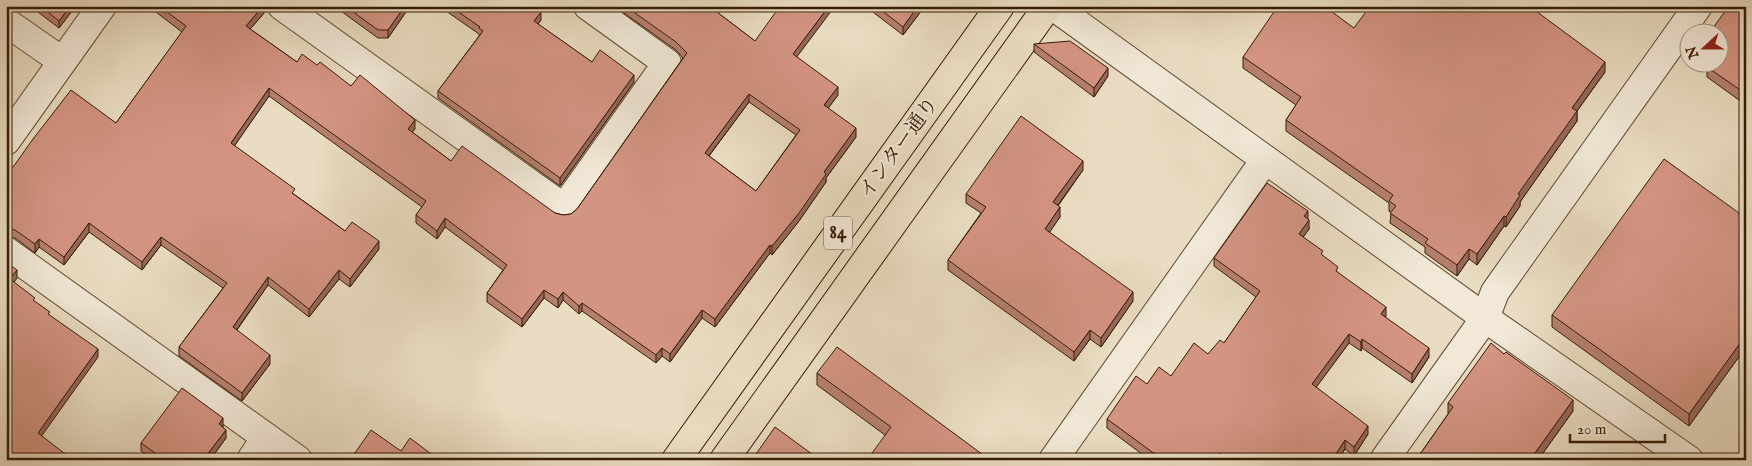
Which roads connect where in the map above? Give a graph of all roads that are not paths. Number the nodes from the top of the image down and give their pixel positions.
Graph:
1 (102, 6) edge
2 (282, 6) edge
3 (588, 6) edge
4 (1000, 6) edge
5 (1048, 6) edge
6 (1053, 6) edge
7 (1698, 6) edge
8 (6, 22) edge
9 (62, 61) junction
10 (6, 141) edge
11 (1265, 160) junction
12 (6, 251) edge
13 (1485, 318) junction
14 (266, 437) junction
15 (251, 460) edge
16 (298, 460) edge
17 (676, 460) edge
18 (724, 460) edge
19 (1053, 460) edge
20 (1384, 460) edge
21 (1689, 460) edge

1 - 9 street
2 - 3 street
4 - 17 main road, インター通り / 84
5 - 18 main road, インター通り / 84
6 - 11 street
7 - 13 street
8 - 9 street
9 - 10 street
11 - 13 street
11 - 19 street
12 - 14 street
13 - 20 street
13 - 21 street
14 - 15 street
14 - 16 street

